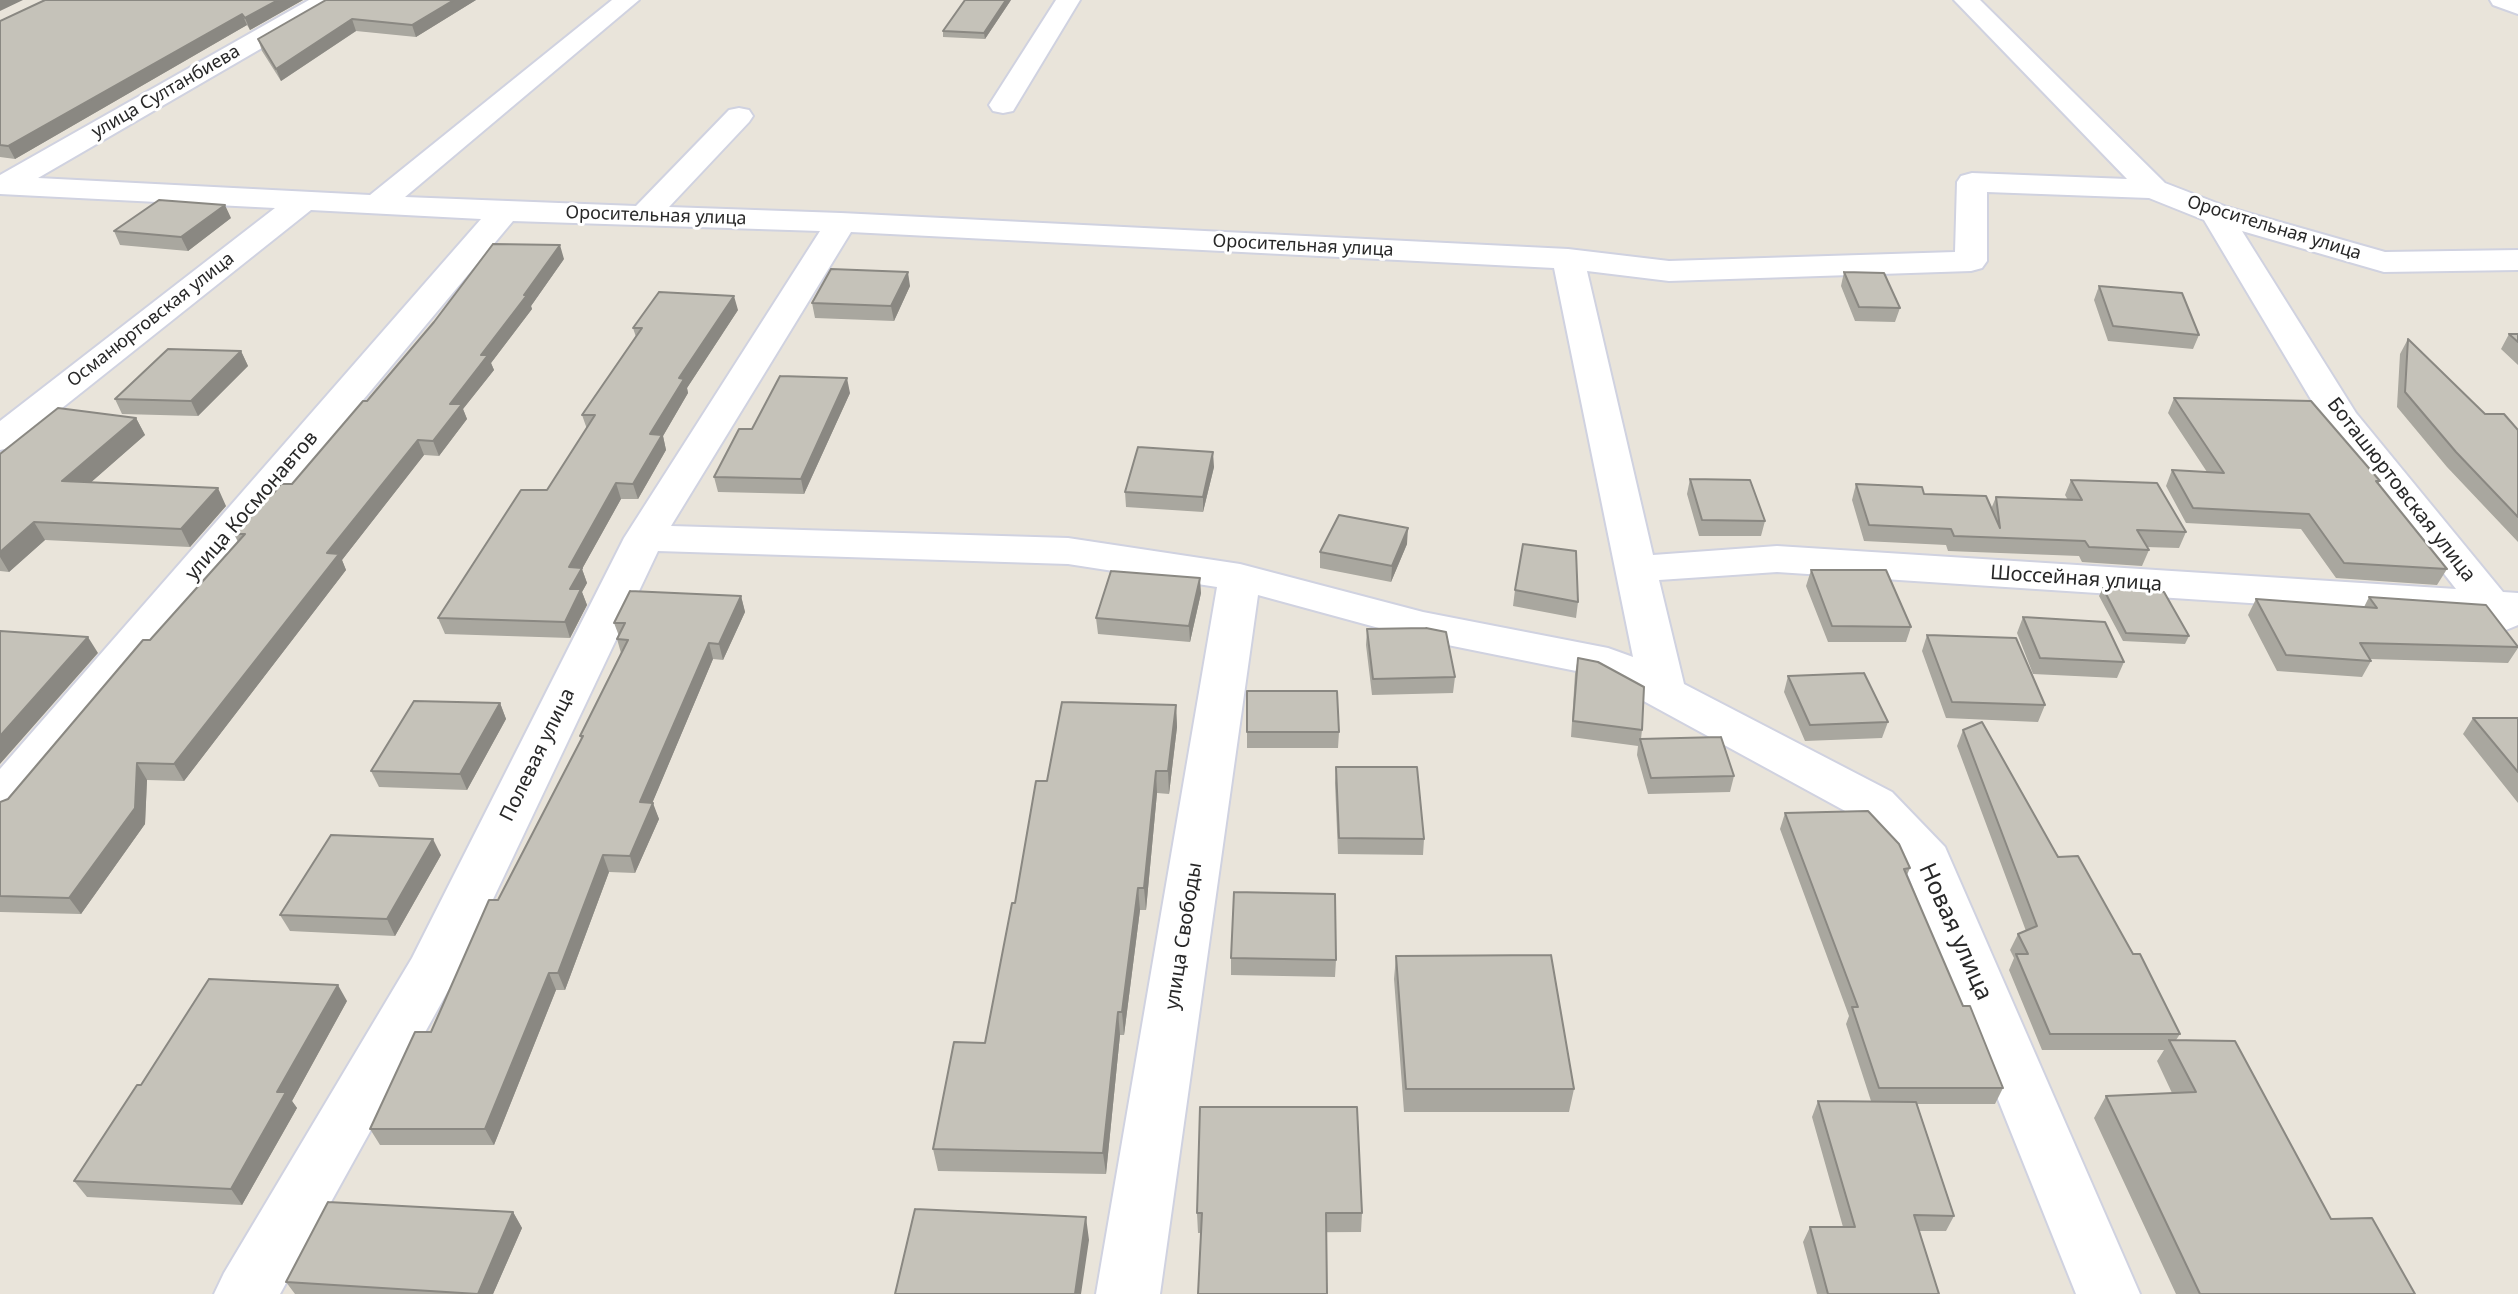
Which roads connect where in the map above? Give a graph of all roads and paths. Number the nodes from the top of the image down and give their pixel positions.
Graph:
1 (327, 0) edge
2 (627, 0) edge
3 (1068, 0) edge
4 (1966, 0) edge
5 (2502, 0) edge
6 (2518, 5) edge
7 (1003, 105) dead end
8 (739, 116) dead end
9 (2, 185) edge
10 (2154, 189) junction
11 (302, 202) junction
12 (376, 205) junction
13 (505, 211) junction
14 (2216, 214) junction
15 (644, 216) junction
16 (841, 222) junction
17 (1568, 259) junction
18 (2518, 260) edge
19 (0, 439) edge
20 (644, 538) junction
21 (1635, 569) junction
22 (1240, 577) junction
23 (2504, 606) edge
24 (2518, 638) edge
25 (1663, 693) junction
26 (0, 801) edge
27 (246, 1294) edge
28 (1128, 1294) edge
29 (2108, 1294) edge

1 - 9 street, улица Султанбиева
2 - 12 street
3 - 7 street
4 - 10 street
5 - 6 street
8 - 15 street
9 - 11 street, Оросительная улица
10 - 14 street, Оросительная улица
10 - 17 street, Оросительная улица
11 - 12 street, Оросительная улица
11 - 19 street, Османюртовская улица
12 - 13 street, Оросительная улица
13 - 15 street, Оросительная улица
13 - 26 street, улица Космонавтов
14 - 18 street, Оросительная улица
14 - 23 street, Боташюртовская улица
15 - 16 street, Оросительная улица
16 - 17 street, Оросительная улица
16 - 20 street, Полевая улица
17 - 21 street
20 - 22 street, Новая улица
20 - 27 street, Полевая улица
21 - 23 street, Шоссейная улица
21 - 25 street
22 - 25 street, Новая улица
22 - 28 street, улица Свободы
23 - 24 street, Боташюртовская улица
25 - 29 street, Новая улица

